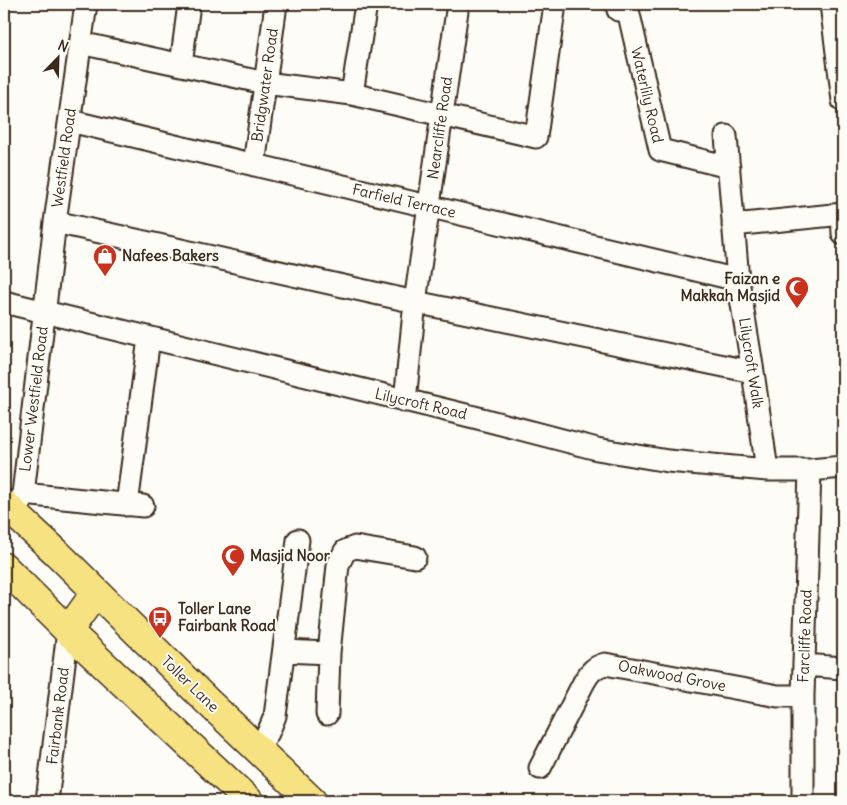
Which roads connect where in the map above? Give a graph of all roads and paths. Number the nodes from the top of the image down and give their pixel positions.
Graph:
1 (86, 4) edge
2 (189, 4) edge
3 (276, 4) edge
4 (366, 4) edge
5 (458, 4) edge
6 (555, 4) edge
7 (831, 4) edge
8 (618, 10) dead end
9 (80, 43) junction
10 (181, 64) junction
11 (265, 83) junction
12 (352, 94) junction
13 (843, 101) edge
14 (442, 115) junction
15 (70, 121) junction
16 (726, 136) dead end
17 (254, 165) junction
18 (729, 167) junction
19 (429, 207) junction
20 (843, 220) edge
21 (55, 222) junction
22 (733, 225) junction
23 (738, 280) junction
24 (4, 302) edge
25 (415, 302) junction
26 (44, 313) junction
27 (149, 338) junction
28 (753, 372) junction
29 (405, 401) junction
30 (843, 467) edge
31 (767, 470) junction
32 (810, 470) junction
33 (13, 503) edge
34 (298, 540) dead end
35 (414, 557) dead end
36 (4, 567) edge
37 (96, 592) junction
38 (68, 631) junction
39 (284, 651) junction
40 (329, 653) junction
41 (804, 666) junction
42 (843, 668) edge
43 (803, 696) junction
44 (327, 714) dead end
45 (257, 749) junction
46 (540, 768) dead end
47 (228, 782) junction
48 (47, 801) edge
49 (249, 801) edge
50 (312, 801) edge
51 (803, 801) edge

1 - 9 street, Westfield Road
2 - 10 street
3 - 11 street, Bridgwater Road
4 - 12 street
5 - 14 street, Nearcliffe Road
6 - 14 street
7 - 13 street
8 - 18 street, Waterlily Road
9 - 10 street
9 - 15 street, Westfield Road
10 - 11 street
11 - 12 street
11 - 17 street, Bridgwater Road
12 - 14 street
14 - 19 street, Nearcliffe Road
15 - 17 street, Farfield Terrace
15 - 21 street, Westfield Road
16 - 18 street, Lilycroft Walk
17 - 19 street, Farfield Terrace
18 - 22 street, Lilycroft Walk
19 - 23 street, Farfield Terrace
19 - 25 street, Nearcliffe Road
20 - 22 street
21 - 25 street
21 - 26 street, Westfield Road
22 - 23 street, Lilycroft Walk
23 - 28 street, Lilycroft Walk
24 - 26 street, Lilycroft Road
25 - 28 street
25 - 29 street, Nearcliffe Road
26 - 27 street, Lilycroft Road
26 - 33 street, Lower Westfield Road
27 - 29 street, Lilycroft Road
27 - 33 street
28 - 31 street, Lilycroft Walk
29 - 31 street, Lilycroft Road
30 - 32 street, Lilycroft Road
31 - 32 street, Lilycroft Road
32 - 41 street, Farcliffe Road
33 - 37 main road, Toller Lane
34 - 39 street
35 - 40 street
36 - 38 main road
37 - 38 main road
37 - 45 main road, Toller Lane
38 - 47 main road
38 - 48 street, Fairbank Road
39 - 40 street
39 - 45 street
40 - 44 street
41 - 42 street
41 - 43 street, Farcliffe Road
43 - 46 street, Oakwood Grove
43 - 51 street, Farcliffe Road
45 - 47 main road
45 - 50 main road, Toller Lane
47 - 49 main road

